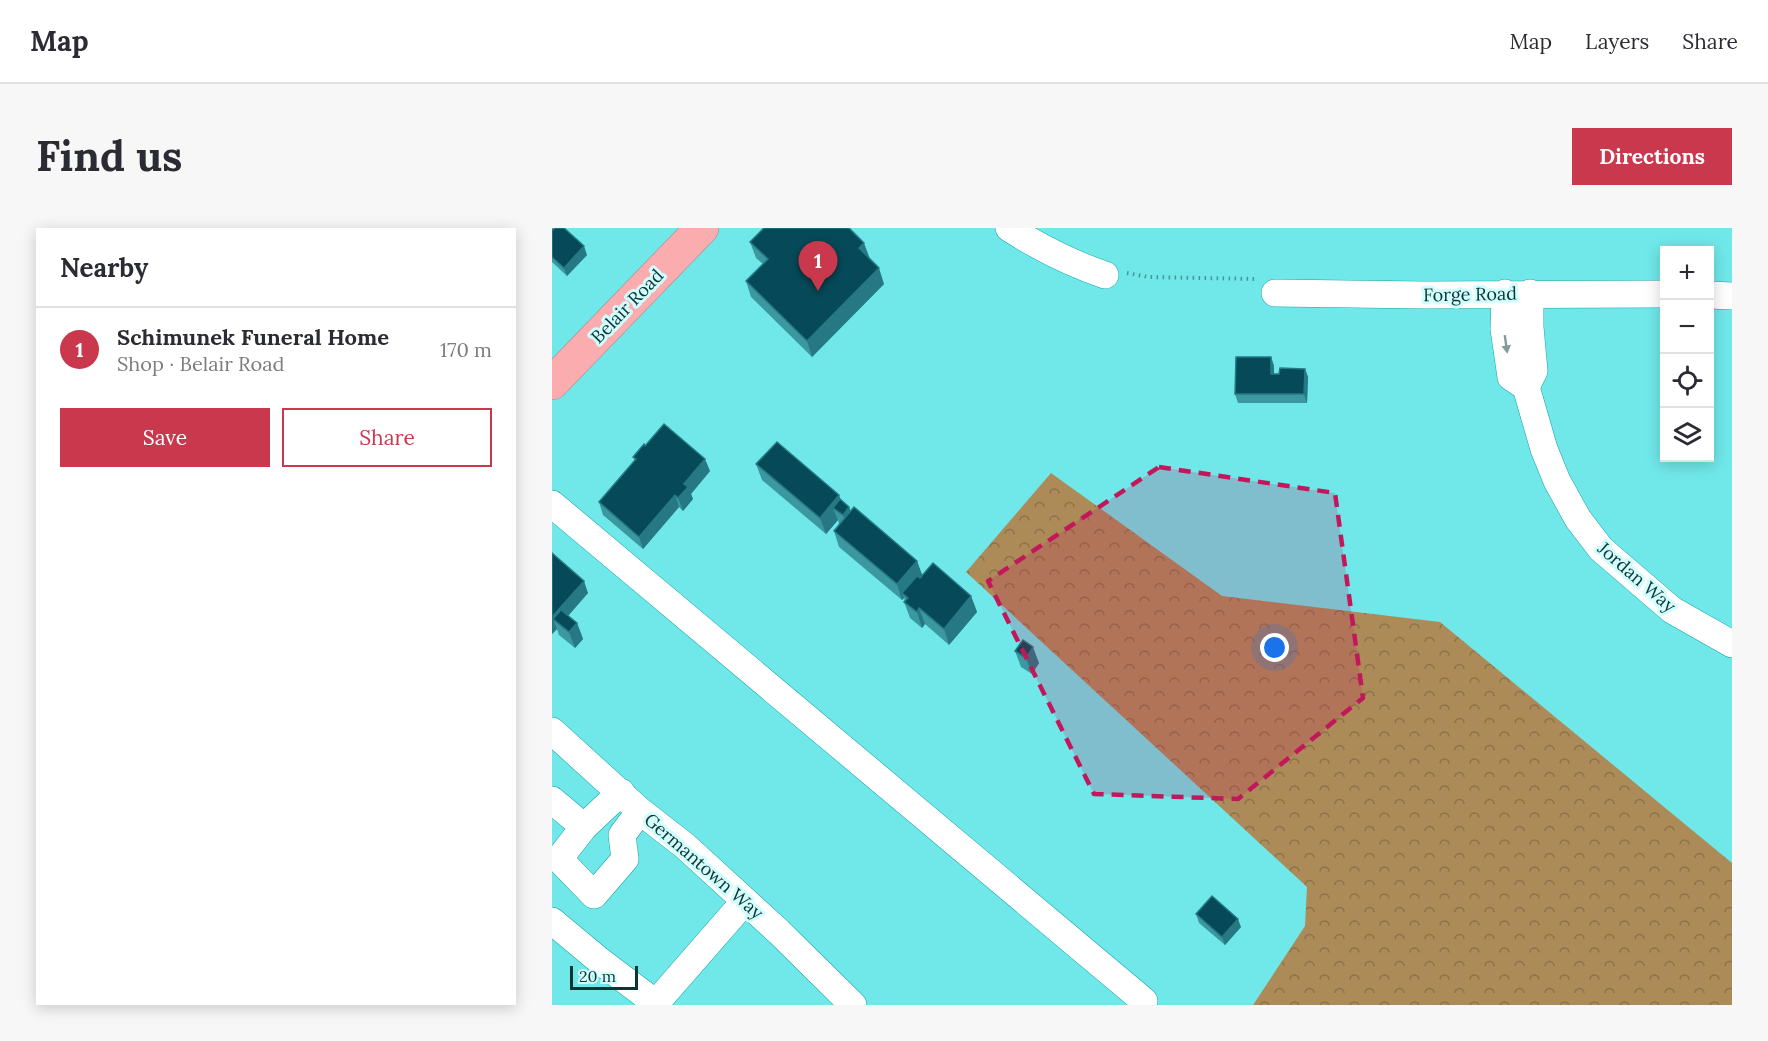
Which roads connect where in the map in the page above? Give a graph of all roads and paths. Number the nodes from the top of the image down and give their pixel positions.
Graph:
1 (1009, 228) edge
2 (700, 229) edge
3 (1105, 275) joint
4 (1275, 293) joint
5 (1518, 293) junction
6 (1660, 294) edge
7 (1714, 295) edge
8 (1732, 296) edge
9 (552, 383) edge
10 (552, 504) edge
11 (1732, 644) edge
12 (552, 731) edge
13 (621, 792) junction
14 (552, 800) edge
15 (640, 811) junction
16 (584, 827) junction
17 (745, 901) junction
18 (552, 921) edge
19 (1144, 1001) dead end
20 (657, 1004) edge
21 (853, 1005) edge

1 - 3 street
2 - 9 highway, Belair Road
3 - 4 path
4 - 5 street, Forge Road
5 - 6 street, Forge Road
5 - 11 street, Jordan Way
7 - 8 street
10 - 19 street
12 - 13 street, Germantown Way
13 - 15 street, Germantown Way
13 - 16 street
14 - 16 street
15 - 16 street
15 - 17 street, Germantown Way
17 - 20 street
17 - 21 street, Germantown Way
18 - 20 street

